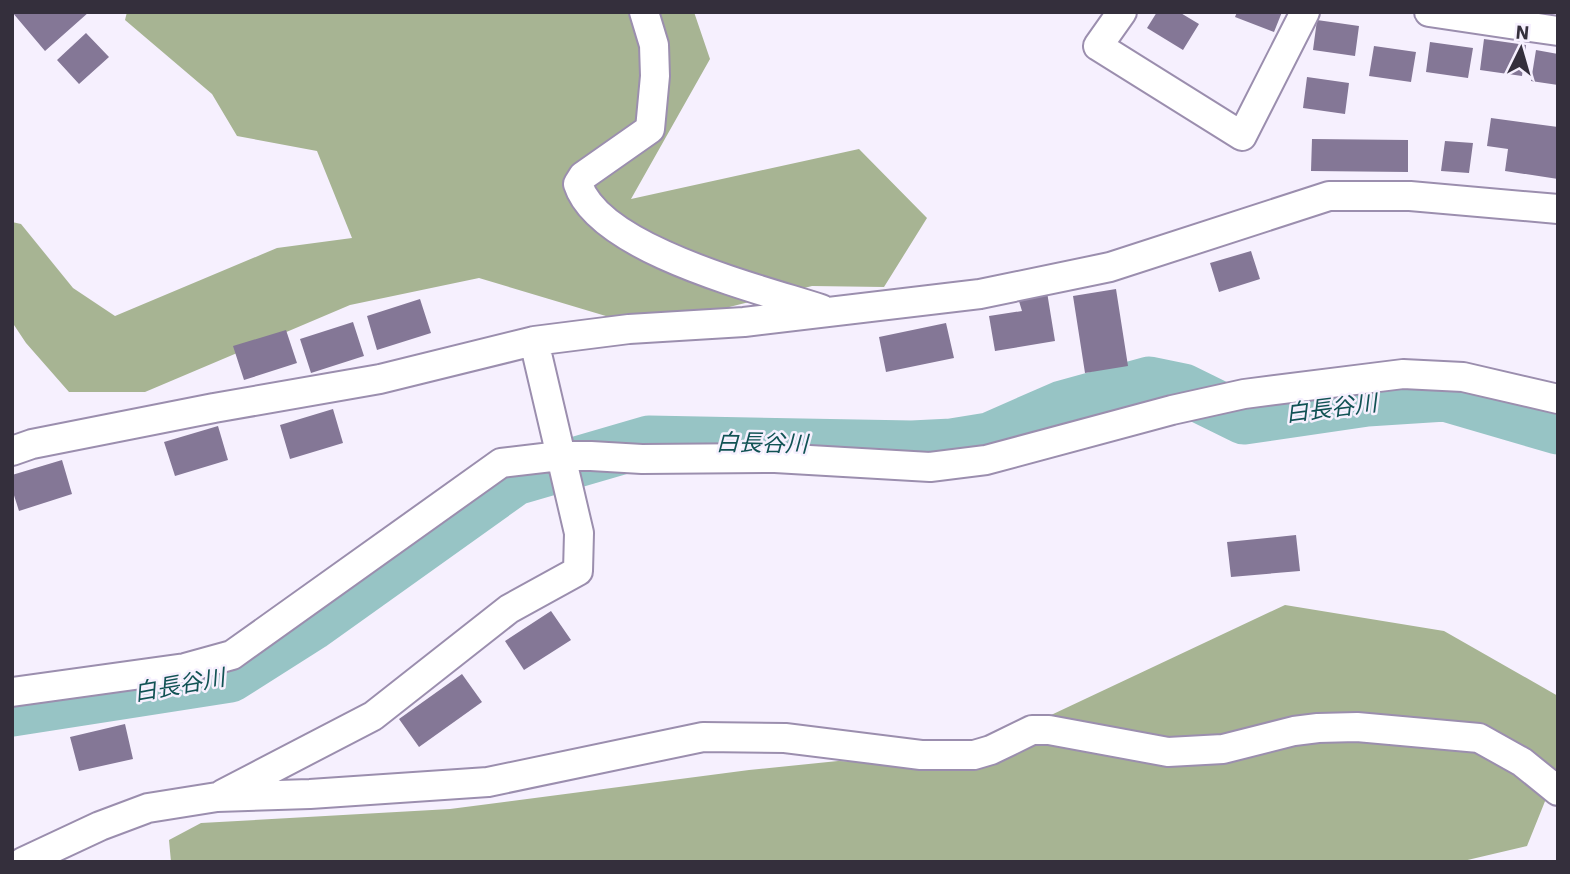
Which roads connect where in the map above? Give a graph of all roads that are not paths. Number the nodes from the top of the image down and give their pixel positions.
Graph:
1 (643, 12) edge
2 (1122, 12) edge
3 (1305, 12) edge
4 (1429, 12) edge
5 (1558, 31) edge
6 (1558, 209) edge
7 (830, 312) junction
8 (534, 341) junction
9 (1558, 398) edge
10 (12, 451) edge
11 (560, 456) junction
12 (12, 692) edge
13 (1558, 792) edge
14 (217, 797) junction
15 (31, 860) edge

1 - 7 street
2 - 3 street
4 - 5 street
6 - 7 street
7 - 8 street
8 - 10 street
8 - 11 street
9 - 11 street
11 - 12 street
11 - 14 street
13 - 14 street
14 - 15 street

